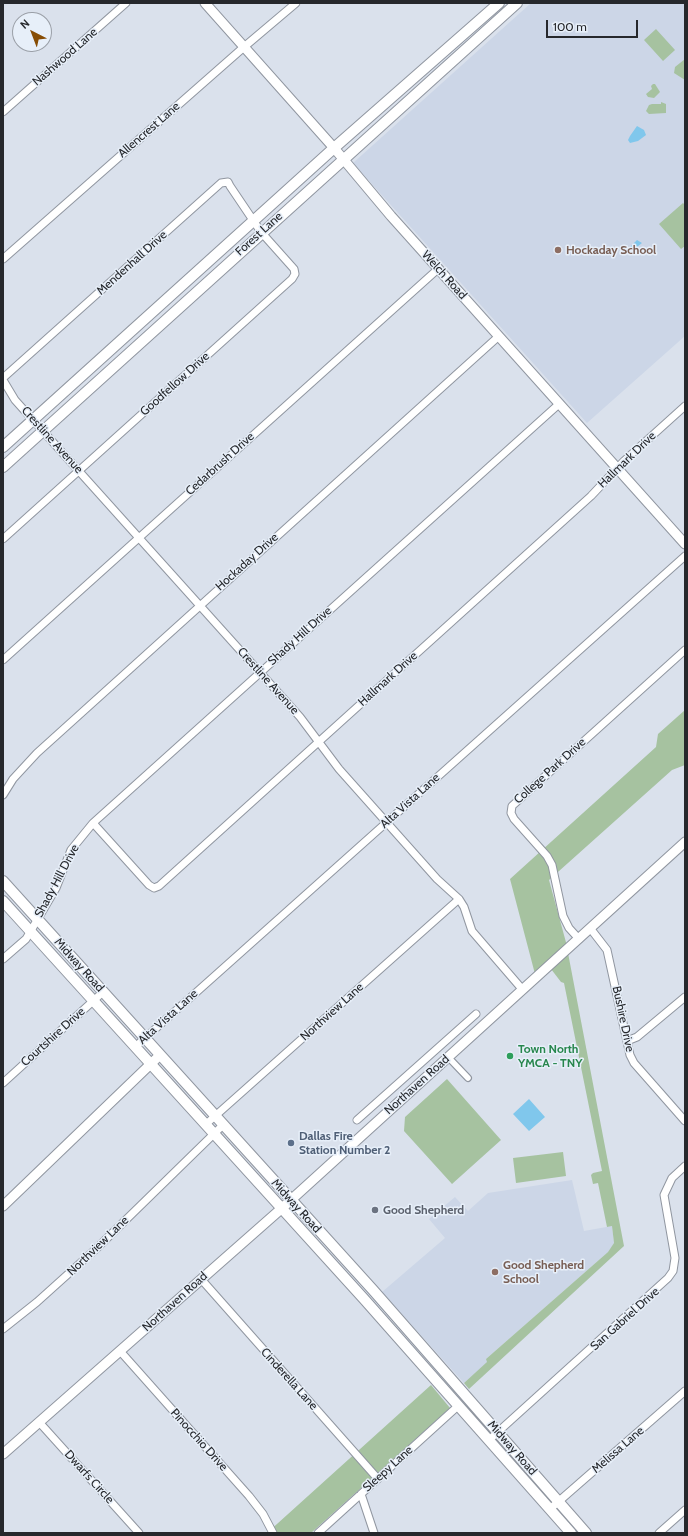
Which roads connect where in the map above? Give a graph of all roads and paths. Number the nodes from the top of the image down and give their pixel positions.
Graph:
1 (126, 3) edge
2 (205, 3) edge
3 (296, 3) edge
4 (498, 3) edge
5 (517, 3) edge
6 (244, 47) junction
7 (440, 54) junction
8 (449, 64) junction
9 (3, 112) edge
10 (334, 148) junction
11 (343, 160) junction
12 (254, 221) junction
13 (261, 232) junction
14 (3, 259) edge
15 (438, 269) junction
16 (499, 336) junction
17 (3, 379) edge
18 (559, 404) junction
19 (685, 406) edge
20 (33, 420) junction
21 (43, 431) junction
22 (3, 447) edge
23 (3, 467) edge
24 (617, 468) junction
25 (79, 470) junction
26 (139, 538) junction
27 (3, 539) edge
28 (685, 544) edge
29 (685, 556) edge
30 (200, 605) junction
31 (685, 650) edge
32 (3, 660) edge
33 (260, 673) junction
34 (319, 742) junction
35 (3, 795) edge
36 (386, 822) junction
37 (93, 823) junction
38 (685, 842) edge
39 (3, 881) edge
40 (459, 899) junction
41 (3, 901) edge
42 (37, 918) junction
43 (590, 928) junction
44 (30, 931) junction
45 (578, 939) junction
46 (3, 959) edge
47 (522, 989) junction
48 (103, 992) junction
49 (685, 997) edge
50 (93, 1001) junction
51 (476, 1014) dead end
52 (459, 1029) junction
53 (145, 1038) junction
54 (467, 1039) junction
55 (627, 1041) junction
56 (135, 1047) junction
57 (160, 1055) junction
58 (448, 1057) junction
59 (150, 1064) junction
60 (468, 1078) dead end
61 (3, 1083) edge
62 (381, 1099) junction
63 (390, 1109) junction
64 (215, 1116) junction
65 (357, 1120) dead end
66 (685, 1121) edge
67 (205, 1124) junction
68 (223, 1125) junction
69 (213, 1134) junction
70 (685, 1166) edge
71 (291, 1200) junction
72 (3, 1206) edge
73 (281, 1208) junction
74 (201, 1279) junction
75 (3, 1329) edge
76 (120, 1350) junction
77 (685, 1391) edge
78 (458, 1406) junction
79 (39, 1422) junction
80 (498, 1432) junction
81 (489, 1440) junction
82 (3, 1454) edge
83 (378, 1479) junction
84 (361, 1494) junction
85 (558, 1502) junction
86 (550, 1509) junction
87 (685, 1510) edge
88 (139, 1533) edge
89 (273, 1533) edge
90 (318, 1533) edge
91 (374, 1533) edge
92 (571, 1533) edge
93 (586, 1533) edge
94 (659, 1533) edge

1 - 9 street, Nashwood Lane
2 - 6 street, Welch Road
3 - 6 street, Allencrest Lane
4 - 7 main road, Forest Lane
5 - 8 main road, Forest Lane
6 - 10 street, Welch Road
6 - 14 street, Allencrest Lane
7 - 8 main road
7 - 10 main road, Forest Lane
8 - 11 main road, Forest Lane
10 - 11 street, Welch Road
10 - 12 main road, Forest Lane
11 - 13 main road, Forest Lane
11 - 15 street, Welch Road
12 - 13 street, Goodfellow Drive
12 - 17 street, Mendenhall Drive
12 - 20 main road, Forest Lane
13 - 21 main road, Forest Lane
13 - 25 street, Goodfellow Drive
15 - 16 street, Welch Road
15 - 26 street, Cedarbrush Drive
16 - 18 street, Welch Road
16 - 30 street, Hockaday Drive
17 - 20 street, Crestline Avenue
18 - 24 street, Welch Road
18 - 33 street, Shady Hill Drive
19 - 24 street, Hallmark Drive
20 - 21 street, Crestline Avenue
20 - 22 main road, Forest Lane
21 - 23 main road, Forest Lane
21 - 25 street, Crestline Avenue
24 - 28 street, Welch Road
24 - 34 street, Hallmark Drive
25 - 26 street, Crestline Avenue
25 - 27 street, Goodfellow Drive
26 - 30 street, Crestline Avenue
26 - 32 street, Cedarbrush Drive
29 - 36 street, Alta Vista Lane
30 - 33 street, Crestline Avenue
30 - 35 street, Hockaday Drive
31 - 45 street, College Park Drive
33 - 34 street, Crestline Avenue
33 - 37 street, Shady Hill Drive
34 - 36 street, Crestline Avenue
34 - 37 street, Hallmark Drive
36 - 40 street, Crestline Avenue
36 - 53 street, Alta Vista Lane
37 - 42 street, Shady Hill Drive
38 - 43 street, Northaven Road
39 - 42 main road, Midway Road
40 - 47 street, Crestline Avenue
40 - 64 street, Northview Lane
41 - 44 main road, Midway Road
42 - 44 street, Shady Hill Drive
42 - 48 main road, Midway Road
43 - 45 street, Northaven Road
43 - 55 street, Bushire Drive
44 - 46 street, Shady Hill Drive
44 - 50 main road, Midway Road
45 - 47 street, Northaven Road
47 - 54 street, Northaven Road
48 - 50 street, Courtshire Drive
48 - 53 main road, Midway Road
49 - 55 street
50 - 56 main road, Midway Road
50 - 61 street, Courtshire Drive
51 - 52 street
52 - 54 street
52 - 62 street
53 - 56 street, Alta Vista Lane
53 - 57 main road, Midway Road
54 - 58 street, Northaven Road
55 - 66 street, Bushire Drive
56 - 59 main road, Midway Road
57 - 59 street, Alta Vista Lane
57 - 64 main road, Midway Road
58 - 60 street
58 - 63 street, Northaven Road
59 - 67 main road, Midway Road
59 - 72 street, Alta Vista Lane
62 - 63 street
62 - 65 street
63 - 71 street, Northaven Road
64 - 67 street, Northview Lane
64 - 68 main road, Midway Road
67 - 69 main road, Midway Road
68 - 69 street, Northview Lane
68 - 71 main road, Midway Road
69 - 73 main road, Midway Road
69 - 75 street, Northview Lane
70 - 80 street, San Gabriel Drive
71 - 73 street, Northaven Road
71 - 80 main road, Midway Road
73 - 74 street, Northaven Road
73 - 78 main road, Midway Road
74 - 76 street, Northaven Road
74 - 83 street, Cinderella Lane
76 - 79 street, Northaven Road
76 - 89 street, Pinocchio Drive
77 - 85 street, Melissa Lane
78 - 81 main road, Midway Road
78 - 83 street, Sleepy Lane
79 - 82 street, Northaven Road
79 - 88 street, Dwarfs Circle
80 - 81 street, San Gabriel Drive
80 - 85 main road, Midway Road
81 - 86 main road, Midway Road
83 - 84 street, Sleepy Lane
84 - 90 street, Sleepy Lane
84 - 91 street
85 - 86 street, Melissa Lane
85 - 93 main road, Midway Road
86 - 92 main road, Midway Road
87 - 94 street

